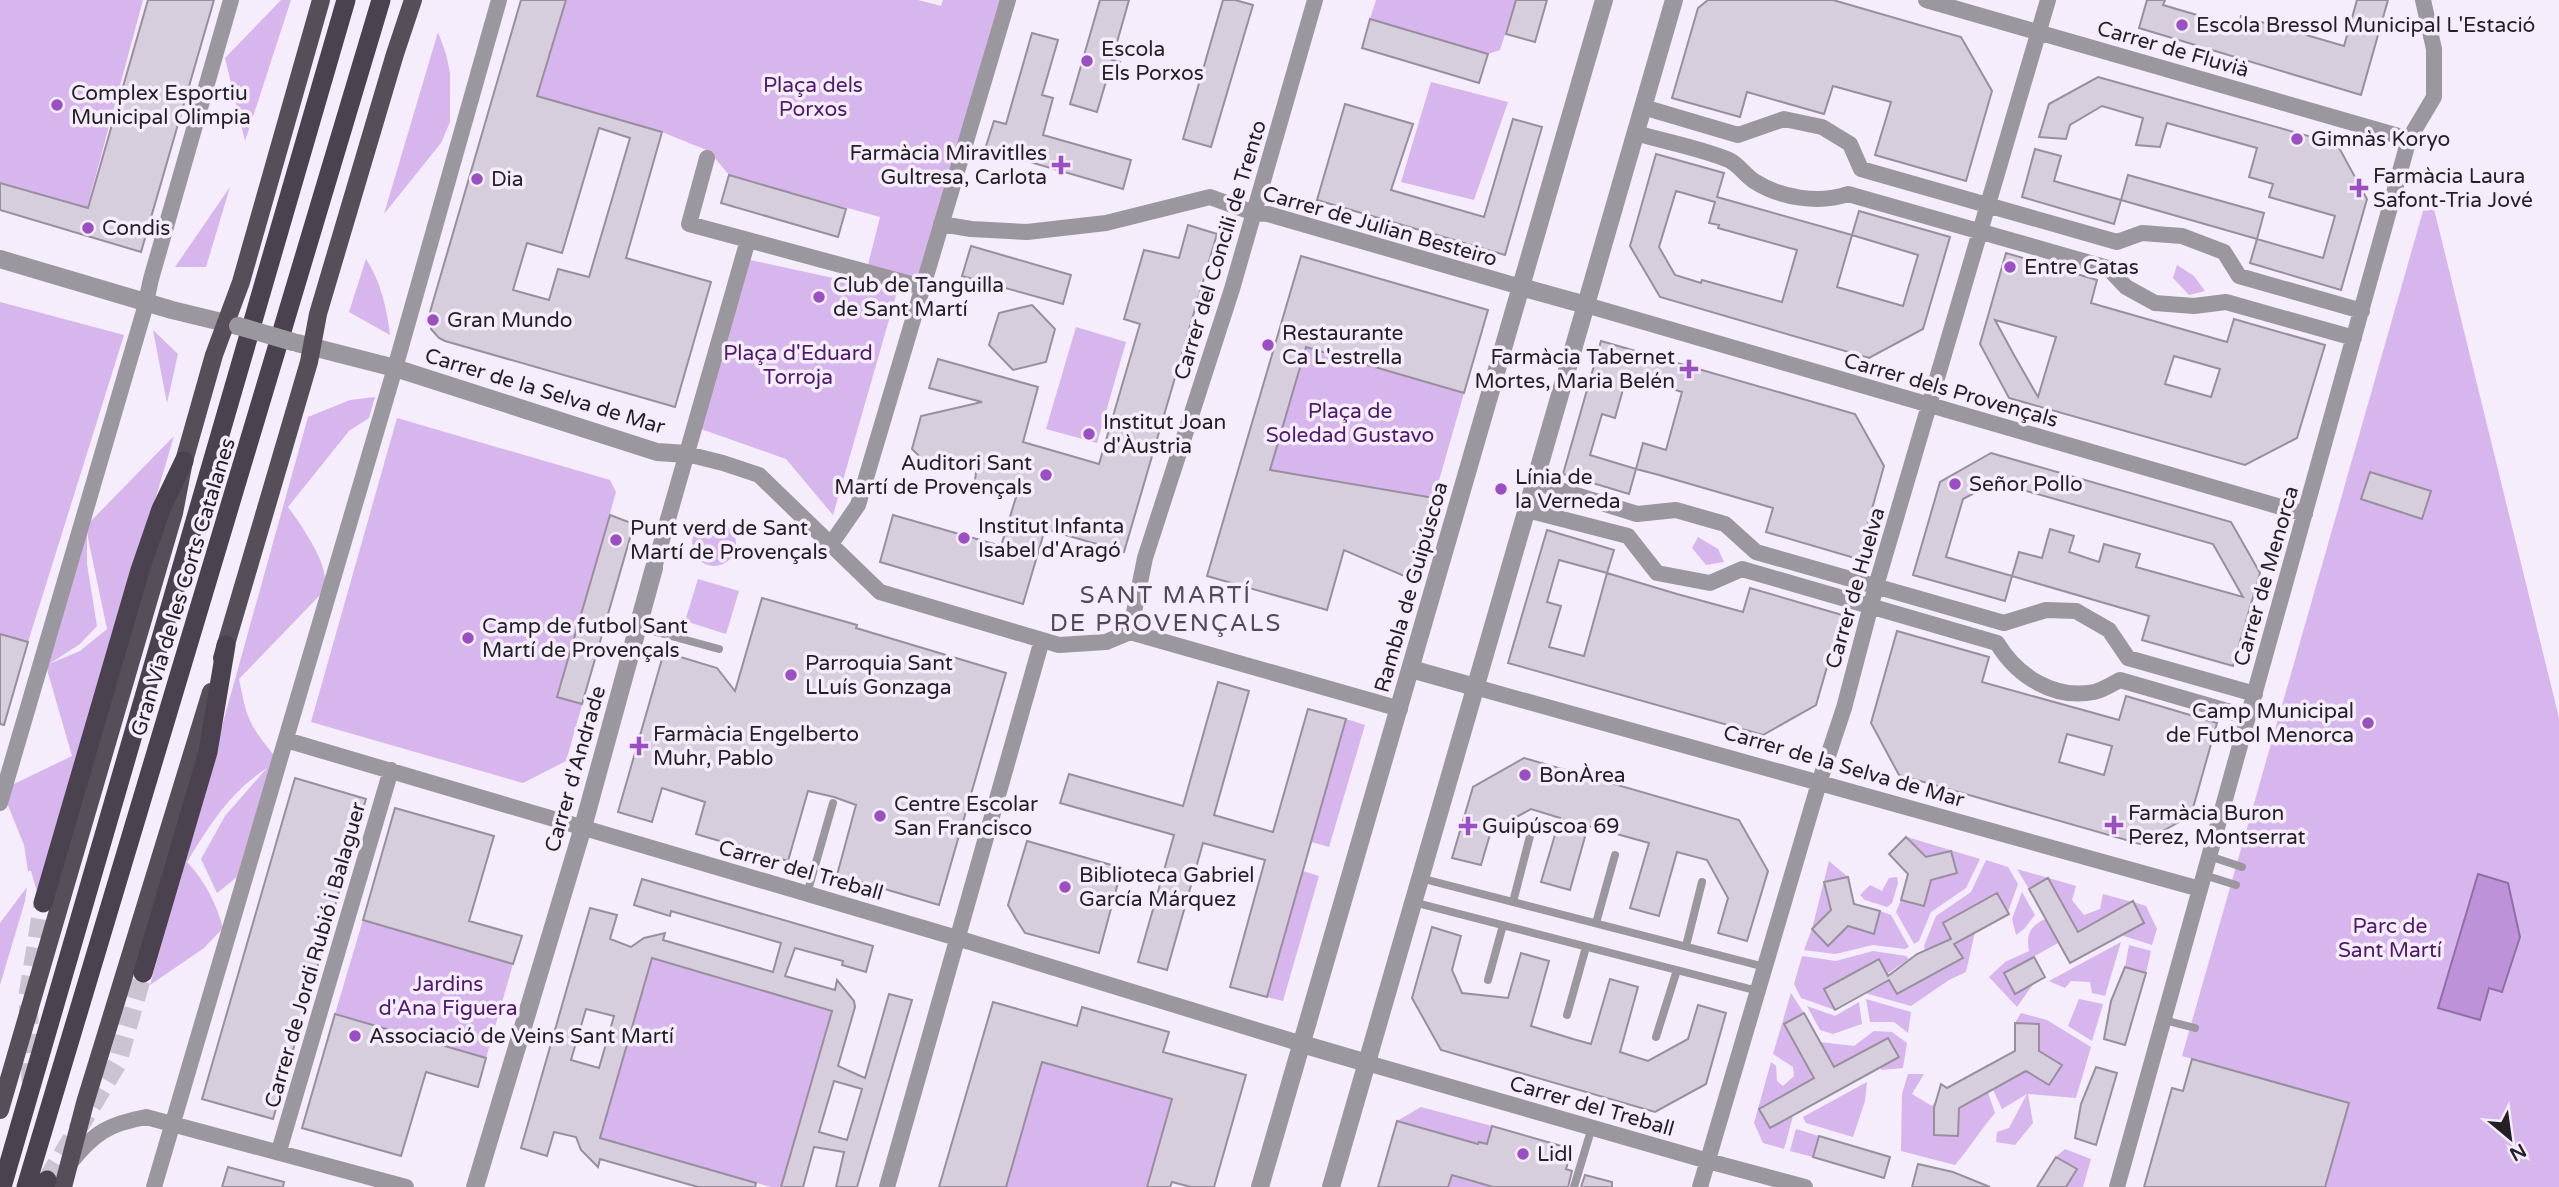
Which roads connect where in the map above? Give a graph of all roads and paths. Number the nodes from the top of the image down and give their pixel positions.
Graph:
1 (231, 0) edge
2 (321, 0) edge
3 (346, 0) edge
4 (382, 0) edge
5 (413, 0) edge
6 (499, 0) edge
7 (1008, 0) edge
8 (1315, 0) edge
9 (1604, 0) edge
10 (1674, 0) edge
11 (1926, 0) edge
12 (2048, 0) edge
13 (2423, 0) edge
14 (2038, 32) junction
15 (1643, 107) junction
16 (1636, 133) junction
17 (2409, 139) junction
18 (707, 158) dead end
19 (1988, 206) junction
20 (1254, 213) junction
21 (941, 224) junction
22 (1980, 232) junction
23 (748, 240) junction
24 (0, 259) edge
25 (922, 287) junction
26 (1521, 287) junction
27 (146, 302) junction
28 (1586, 305) junction
29 (2362, 311) junction
30 (232, 324) junction
31 (2354, 338) junction
32 (311, 348) junction
33 (395, 368) junction
34 (1929, 406) junction
35 (687, 454) junction
36 (184, 461) junction
37 (1534, 482) junction
38 (1527, 510) junction
39 (2305, 514) junction
40 (831, 544) junction
41 (654, 568) joint
42 (1876, 586) junction
43 (1870, 607) junction
44 (638, 627) junction
45 (1130, 632) junction
46 (1042, 640) junction
47 (226, 645) junction
48 (719, 649) dead end
49 (1411, 669) junction
50 (1475, 687) junction
51 (2255, 694) junction
52 (1400, 709) junction
53 (2248, 717) junction
54 (286, 740) junction
55 (391, 771) junction
56 (1819, 783) junction
57 (0, 803) edge
58 (833, 803) dead end
59 (583, 827) junction
60 (1530, 836) dead end
61 (1615, 855) dead end
62 (2209, 856) junction
63 (2242, 867) dead end
64 (1420, 878) junction
65 (1702, 882) dead end
66 (2202, 882) junction
67 (2236, 885) dead end
68 (807, 894) junction
69 (1413, 902) junction
70 (1513, 902) junction
71 (43, 903) tunnel mouth
72 (1596, 923) junction
73 (1503, 926) junction
74 (957, 938) junction
75 (1686, 946) junction
76 (1586, 947) junction
77 (1765, 967) junction
78 (1677, 970) junction
79 (143, 973) tunnel mouth
80 (1488, 980) dead end
81 (1758, 991) junction
82 (1567, 1015) dead end
83 (2163, 1020) junction
84 (2195, 1028) dead end
85 (1656, 1037) dead end
86 (1302, 1044) junction
87 (1367, 1063) junction
88 (0, 1110) edge
89 (174, 1123) junction
90 (1591, 1127) junction
91 (279, 1151) junction
92 (1708, 1161) junction
93 (70, 1163) junction
94 (52, 1185) edge
95 (2, 1187) edge
96 (26, 1187) edge
97 (154, 1187) edge
98 (406, 1187) edge
99 (475, 1187) edge
100 (887, 1187) edge
101 (1260, 1187) edge
102 (1331, 1187) edge
103 (1574, 1187) edge
104 (1700, 1187) edge
105 (1805, 1187) edge
106 (2117, 1187) edge

1 - 27 street
2 - 30 main road
3 - 95 highway, Gran Via de les Corts Catalanes
4 - 96 highway, Gran Via de les Corts Catalanes
5 - 32 main road
6 - 33 street
7 - 21 street
8 - 20 street, Carrer del Concili de Trento
9 - 26 street, Rambla de Guipúscoa
10 - 15 street
11 - 14 street, Carrer de Fluvià
12 - 14 street, Carrer de Huelva
13 - 17 street, Carrer de Menorca
14 - 17 street, Carrer de Fluvià
14 - 19 street, Carrer de Huelva
15 - 16 street
15 - 19 street
16 - 22 street
16 - 28 street
17 - 29 street, Carrer de Menorca
18 - 23 street
19 - 22 street, Carrer de Huelva
19 - 29 street
20 - 21 street, Carrer de Julian Besteiro
20 - 26 street, Carrer de Julian Besteiro
20 - 45 street, Carrer del Concili de Trento
21 - 25 street
22 - 31 street
22 - 34 street, Carrer de Huelva
23 - 25 street
23 - 35 street, Carrer d'Andrade
24 - 27 street, Carrer de la Selva de Mar
25 - 40 street
26 - 28 street
26 - 49 street, Rambla de Guipúscoa
27 - 30 street, Carrer de la Selva de Mar
27 - 57 street
28 - 34 street, Carrer dels Provençals
28 - 37 street
29 - 31 street, Carrer de Menorca
30 - 32 street, Carrer de la Selva de Mar, bridge
30 - 36 main road
31 - 39 street, Carrer de Menorca
32 - 33 street, Carrer de la Selva de Mar
32 - 47 main road
33 - 35 street, Carrer de la Selva de Mar
33 - 54 street
34 - 39 street, Carrer dels Provençals
34 - 42 street, Carrer de Huelva
35 - 40 street, Carrer de la Selva de Mar
35 - 41 street, Carrer d'Andrade
36 - 71 highway
36 - 88 main road
37 - 38 street
37 - 42 street
38 - 43 street
38 - 50 street
39 - 51 street, Carrer de Menorca
40 - 46 street, Carrer de la Selva de Mar
41 - 44 street, Carrer d'Andrade
42 - 43 street, Carrer de Huelva
42 - 51 street
43 - 53 street
43 - 56 street, Carrer de Huelva
44 - 48 lane
44 - 59 street, Carrer d'Andrade
45 - 46 street, Carrer de la Selva de Mar
45 - 52 street
46 - 74 street
47 - 79 highway
47 - 93 main road
49 - 50 street
49 - 52 street, Rambla de Guipúscoa
50 - 56 street, Carrer de la Selva de Mar
50 - 64 street
51 - 53 street, Carrer de Menorca
52 - 86 street, Rambla de Guipúscoa
53 - 62 street, Carrer de Menorca
54 - 55 street, Carrer del Treball
54 - 89 street
55 - 59 street, Carrer del Treball
55 - 91 street, Carrer de Jordi Rubió i Balaguer
56 - 66 street, Carrer de la Selva de Mar
56 - 77 street, Carrer de Huelva
58 - 68 lane
59 - 68 street, Carrer del Treball
59 - 99 street, Carrer d'Andrade
60 - 70 lane
61 - 72 lane
62 - 63 lane
62 - 66 street, Carrer de Menorca
64 - 69 street
64 - 70 lane
65 - 75 lane
66 - 67 lane
66 - 83 street, Carrer de Menorca
68 - 74 street, Carrer del Treball
69 - 73 lane
69 - 87 street
70 - 72 lane
72 - 75 lane
73 - 76 lane
73 - 80 lane
74 - 86 street, Carrer del Treball
74 - 100 street
75 - 77 lane
76 - 78 lane
76 - 82 lane
77 - 81 street, Carrer de Huelva
78 - 81 lane
78 - 85 lane
81 - 92 street, Carrer de Huelva
83 - 84 lane
83 - 106 street, Carrer de Menorca
86 - 87 street
86 - 101 street, Rambla de Guipúscoa
87 - 90 street, Carrer del Treball
87 - 102 street
89 - 91 street
89 - 93 street
89 - 97 street
90 - 92 street, Carrer del Treball
90 - 103 lane
91 - 98 street
92 - 104 street, Carrer de Huelva
92 - 105 street, Carrer del Treball
93 - 94 main road

